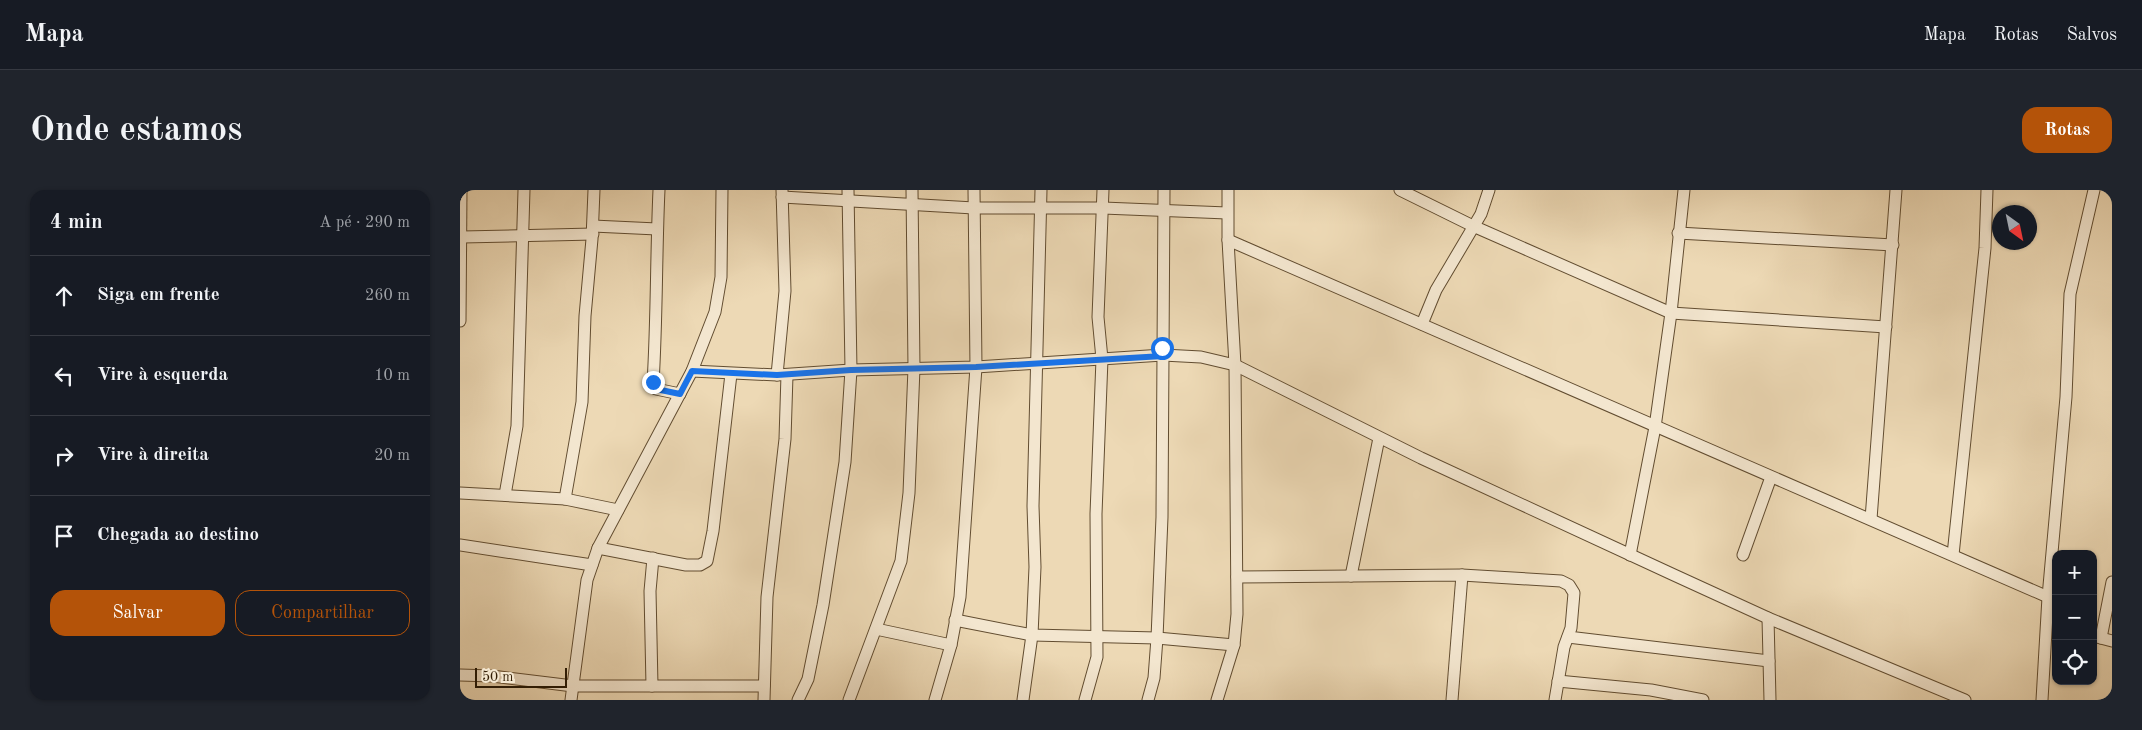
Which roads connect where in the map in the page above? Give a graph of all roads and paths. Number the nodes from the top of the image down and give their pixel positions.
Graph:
1 (461, 190) edge
2 (524, 190) edge
3 (594, 190) edge
4 (659, 190) edge
5 (722, 190) edge
6 (912, 190) edge
7 (974, 190) edge
8 (1041, 190) edge
9 (1104, 190) edge
10 (1164, 190) edge
11 (1228, 190) edge
12 (1400, 190) edge
13 (1489, 190) edge
14 (1684, 190) edge
15 (1896, 190) edge
16 (1987, 190) edge
17 (2094, 190) edge
18 (782, 193) edge
19 (848, 196) edge
20 (912, 205) junction
21 (974, 208) junction
22 (1041, 208) junction
23 (1103, 208) junction
24 (1164, 212) junction
25 (1227, 213) junction
26 (1474, 226) junction
27 (657, 229) junction
28 (593, 230) junction
29 (1678, 233) junction
30 (523, 235) junction
31 (462, 238) junction
32 (1228, 240) junction
33 (1892, 245) junction
34 (1671, 313) junction
35 (460, 321) edge
36 (1422, 324) junction
37 (1886, 327) junction
38 (1163, 356) junction
39 (1102, 359) junction
40 (1038, 363) junction
41 (1235, 365) junction
42 (976, 367) junction
43 (914, 368) junction
44 (851, 370) junction
45 (692, 371) junction
46 (731, 374) junction
47 (782, 375) junction
48 (680, 394) junction
49 (1655, 427) junction
50 (1379, 438) junction
51 (1772, 477) junction
52 (460, 493) edge
53 (505, 495) junction
54 (565, 499) junction
55 (618, 510) junction
56 (1871, 520) junction
57 (460, 545) edge
58 (598, 548) junction
59 (1630, 554) junction
60 (1744, 555) dead end
61 (1953, 555) junction
62 (653, 558) junction
63 (592, 565) junction
64 (1462, 575) junction
65 (1351, 576) junction
66 (1237, 577) junction
67 (2112, 582) edge
68 (2048, 597) junction
69 (1768, 618) junction
70 (955, 620) junction
71 (2051, 627) edge
72 (876, 629) junction
73 (1032, 635) junction
74 (1096, 636) junction
75 (1568, 637) junction
76 (1157, 638) junction
77 (2102, 638) edge
78 (951, 645) junction
79 (1234, 645) junction
80 (1769, 661) junction
81 (460, 675) edge
82 (1558, 682) junction
83 (573, 686) junction
84 (652, 686) junction
85 (764, 686) junction
86 (571, 700) edge
87 (764, 700) edge
88 (798, 700) edge
89 (850, 700) edge
90 (935, 700) edge
91 (1023, 700) edge
92 (1085, 700) edge
93 (1148, 700) edge
94 (1217, 700) edge
95 (1452, 700) edge
96 (1555, 700) edge
97 (1703, 700) edge
98 (1770, 700) edge
99 (1965, 700) edge
100 (2042, 700) edge

1 - 31 street
2 - 30 street
3 - 28 street
4 - 27 street
5 - 45 street
6 - 20 street
7 - 21 street
8 - 22 street
9 - 23 street
10 - 24 street
11 - 25 street
12 - 26 street
13 - 26 street
14 - 29 street
15 - 33 street
16 - 61 street
17 - 68 street
18 - 19 street
18 - 47 street
19 - 20 street
19 - 44 street
20 - 21 street
20 - 43 street
21 - 22 street
21 - 42 street
22 - 23 street
22 - 40 street
23 - 24 street
23 - 39 street
24 - 25 street
24 - 38 street
25 - 32 street
26 - 34 street
26 - 36 street
27 - 28 street
27 - 48 street
28 - 30 street
28 - 54 street
29 - 33 street
29 - 34 street
30 - 31 street
30 - 53 street
31 - 35 street
32 - 36 street
32 - 41 street
33 - 37 street
34 - 37 street
34 - 49 street
36 - 49 street
37 - 56 street
38 - 39 street
38 - 41 street
38 - 76 street
39 - 40 street
39 - 74 street
40 - 42 street
40 - 73 street
41 - 50 street
41 - 66 street
42 - 43 street
42 - 70 street
43 - 44 street
43 - 72 street
44 - 47 street
44 - 88 street
45 - 46 street
45 - 48 street
46 - 47 street
46 - 62 street
47 - 85 street
48 - 55 street
49 - 51 street
49 - 59 street
50 - 59 street
50 - 65 street
51 - 56 street
51 - 60 street
52 - 53 street
53 - 54 street
54 - 55 street
55 - 58 street
56 - 61 street
57 - 63 street
58 - 62 street
58 - 63 street
59 - 69 street
61 - 68 street
62 - 84 street
63 - 83 street
64 - 65 street
64 - 75 street
64 - 95 street
65 - 66 street
66 - 79 street
67 - 77 street
68 - 71 street
69 - 80 street
69 - 99 street
70 - 73 street
70 - 78 street
71 - 100 street
72 - 78 street
72 - 89 street
73 - 74 street
73 - 91 street
74 - 76 street
74 - 92 street
75 - 80 street
75 - 82 street
76 - 79 street
76 - 93 street
78 - 90 street
79 - 94 street
80 - 98 street
81 - 83 street
82 - 96 street
82 - 97 street
83 - 84 street
83 - 86 street
84 - 85 street
85 - 87 street

